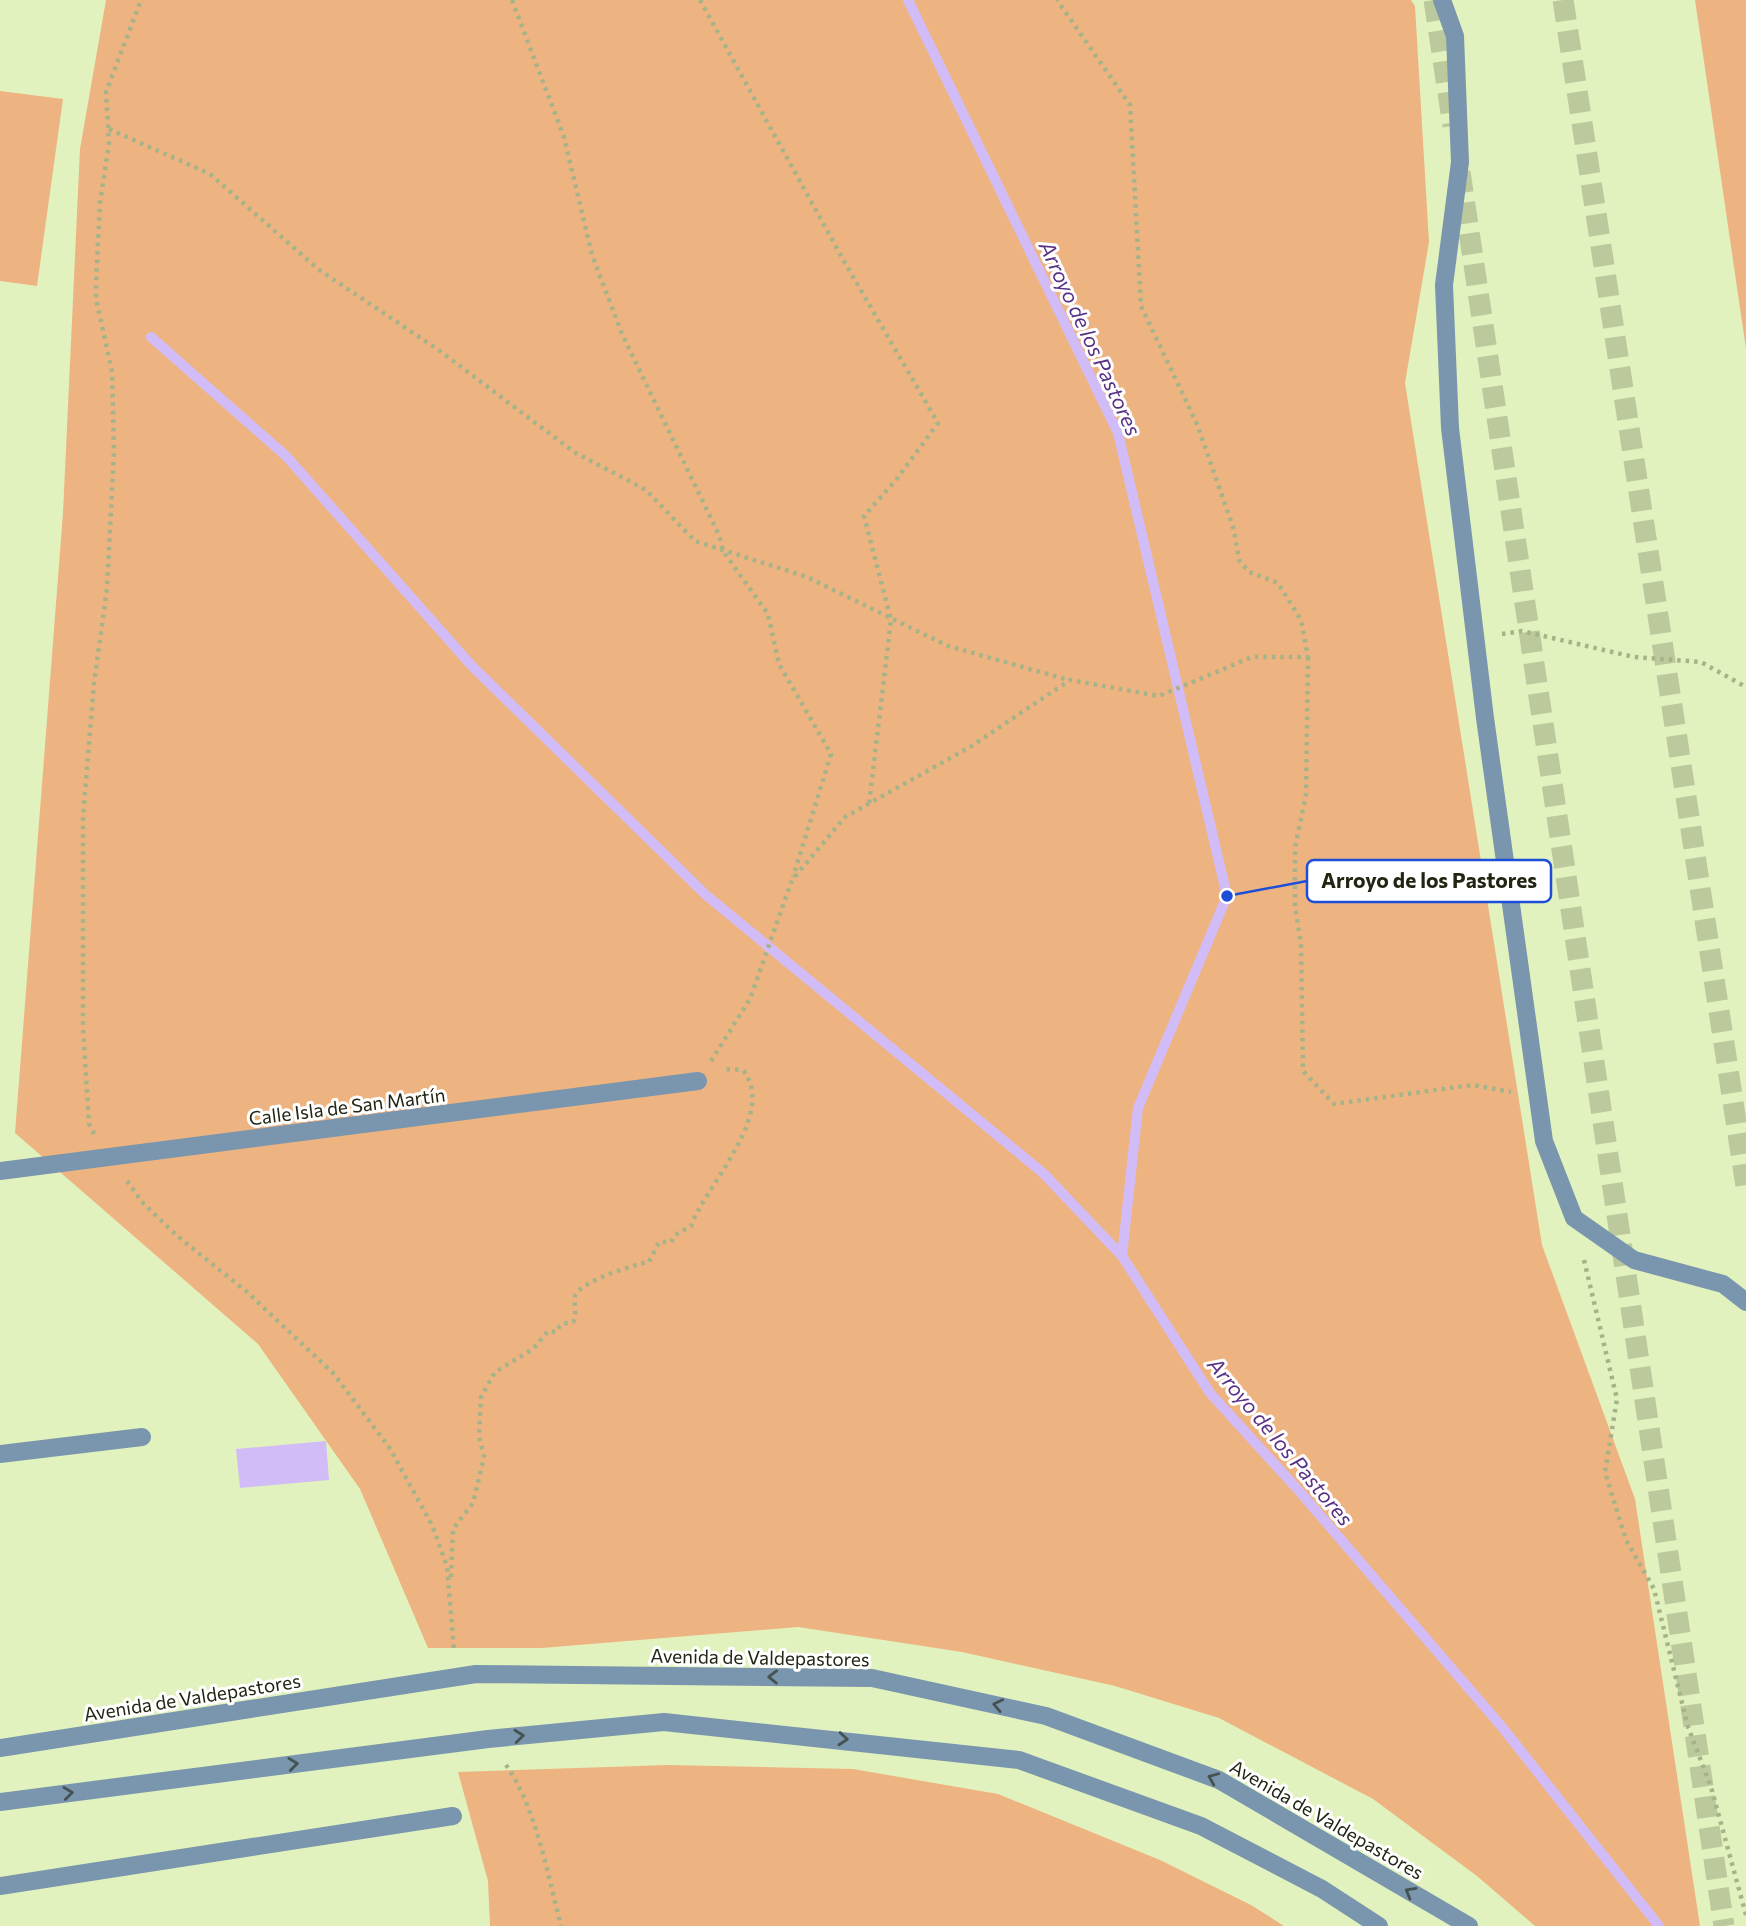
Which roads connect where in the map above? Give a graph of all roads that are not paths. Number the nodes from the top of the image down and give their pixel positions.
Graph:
1 (1442, 0) edge
2 (698, 1081) dead end
3 (0, 1171) edge
4 (1746, 1301) edge
5 (142, 1437) dead end
6 (0, 1454) edge
7 (0, 1748) edge
8 (0, 1802) edge
9 (453, 1816) dead end
10 (0, 1886) edge
11 (1379, 1926) edge
12 (1469, 1926) edge

1 - 4 street
2 - 3 street, Calle Isla de San Martín
5 - 6 street
12 -> 7 street, Avenida de Valdepastores
8 -> 11 street
9 - 10 street

